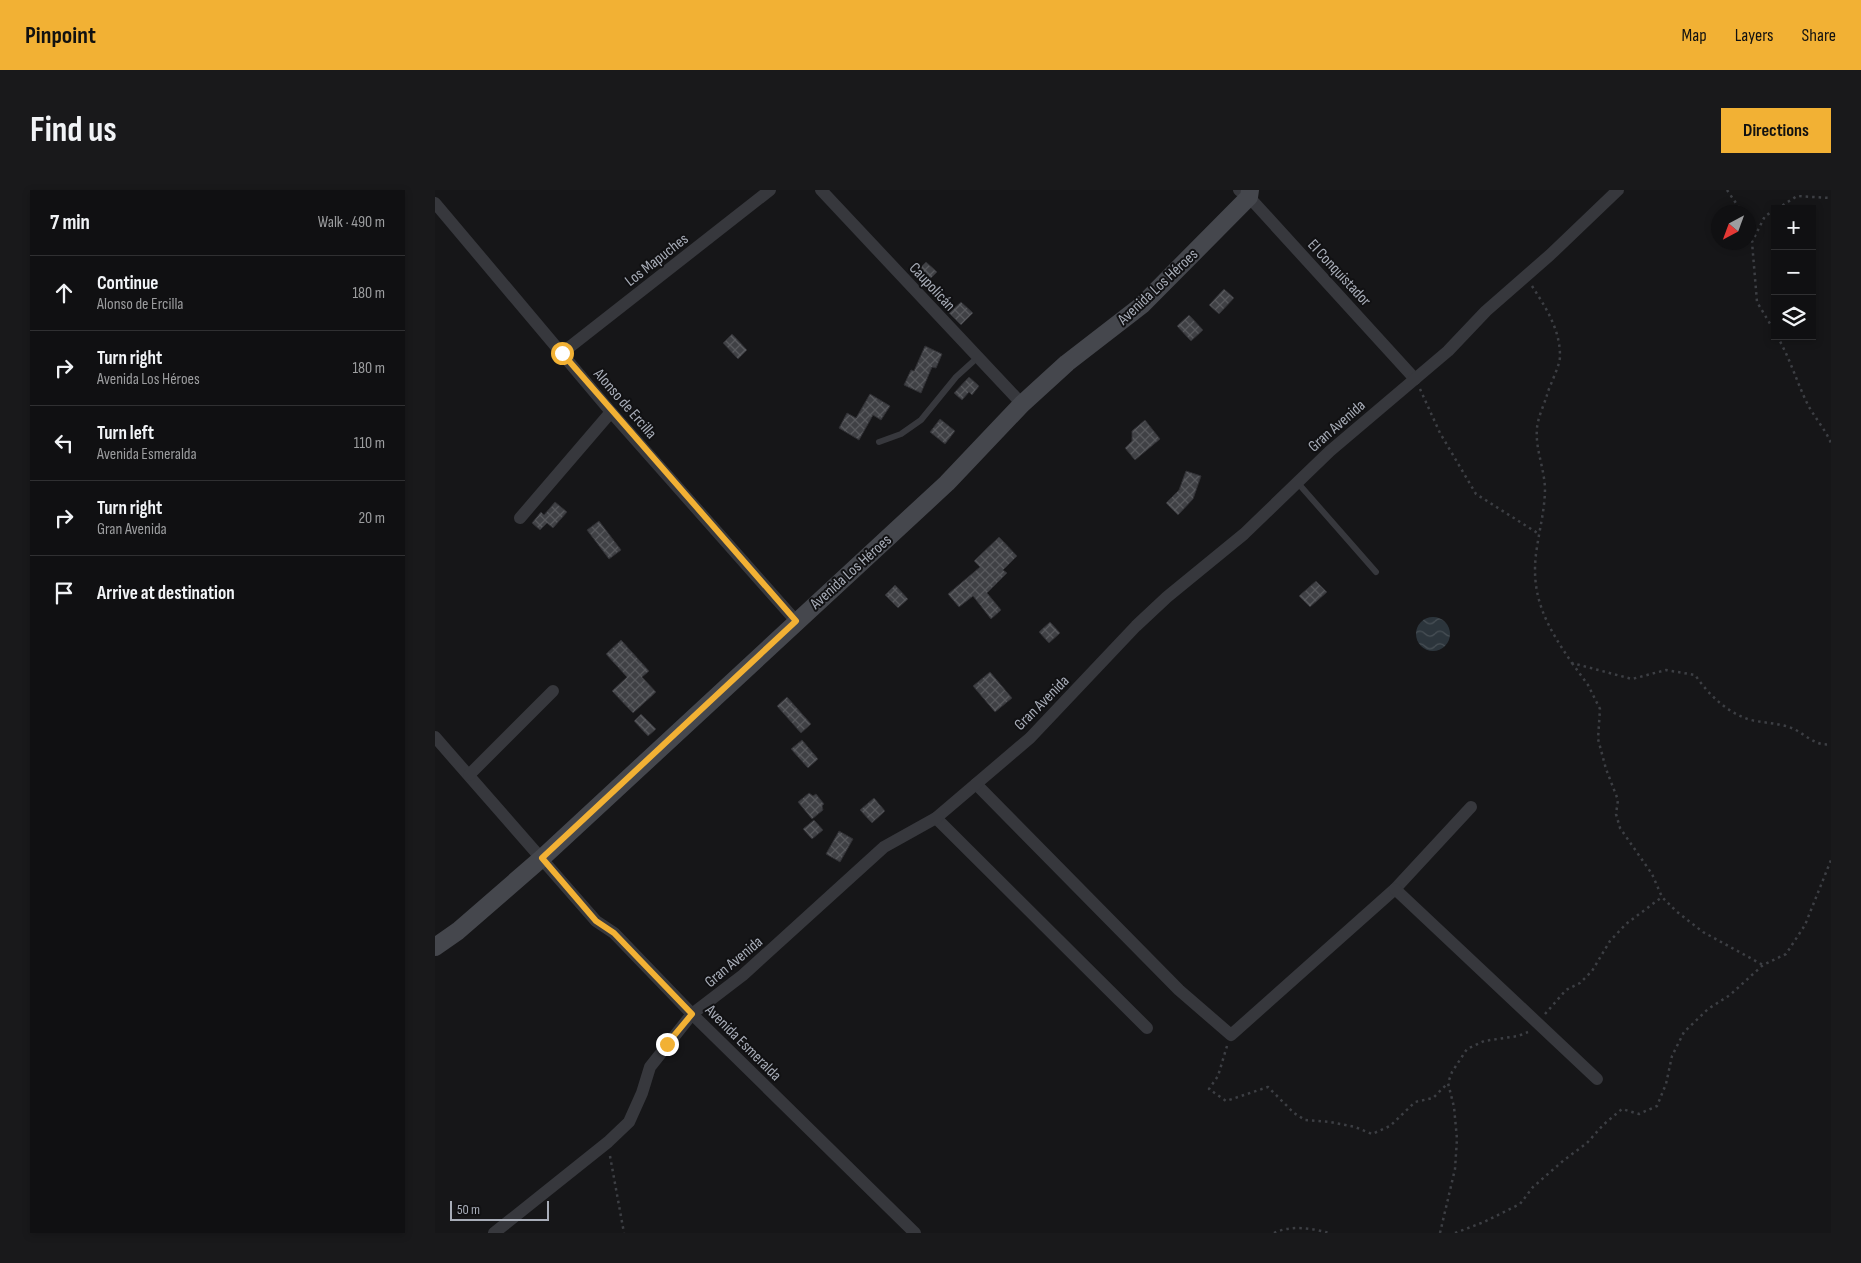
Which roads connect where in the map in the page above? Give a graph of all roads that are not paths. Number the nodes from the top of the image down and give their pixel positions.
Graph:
1 (770, 190) edge
2 (821, 190) edge
3 (1618, 190) edge
4 (1249, 192) edge
5 (435, 203) edge
6 (562, 353) junction
7 (978, 357) junction
8 (1415, 378) junction
9 (1022, 404) junction
10 (611, 412) junction
11 (879, 442) dead end
12 (1297, 482) junction
13 (520, 518) dead end
14 (1375, 572) dead end
15 (796, 621) junction
16 (553, 690) dead end
17 (435, 737) edge
18 (469, 774) junction
19 (976, 784) junction
20 (1471, 807) dead end
21 (936, 818) junction
22 (542, 858) junction
23 (1395, 889) junction
24 (435, 948) edge
25 (692, 1014) junction
26 (1147, 1028) dead end
27 (1597, 1079) dead end
28 (494, 1233) edge
29 (915, 1233) edge

1 - 6 street, Los Mapuches
2 - 7 street, Caupolicán
3 - 8 street, Gran Avenida
4 - 8 street, El Conquistador
4 - 9 street, Avenida Los Héroes
5 - 6 street, Alonso de Ercilla
6 - 10 street, Alonso de Ercilla
7 - 9 street, Caupolicán
7 - 11 lane
8 - 12 street, Gran Avenida
9 - 15 street, Avenida Los Héroes
10 - 13 street
10 - 15 street, Alonso de Ercilla
12 - 14 lane
12 - 19 street, Gran Avenida
15 - 22 street, Avenida Los Héroes
16 - 18 street
17 - 18 street, Avenida Esmeralda
18 - 22 street, Avenida Esmeralda
19 - 21 street, Gran Avenida
19 - 23 street
20 - 23 street
21 - 25 street, Gran Avenida
21 - 26 street
22 - 24 street, Avenida Los Héroes
22 - 25 street, Avenida Esmeralda
23 - 27 street
25 - 28 street, Gran Avenida
25 - 29 street, Avenida Esmeralda

